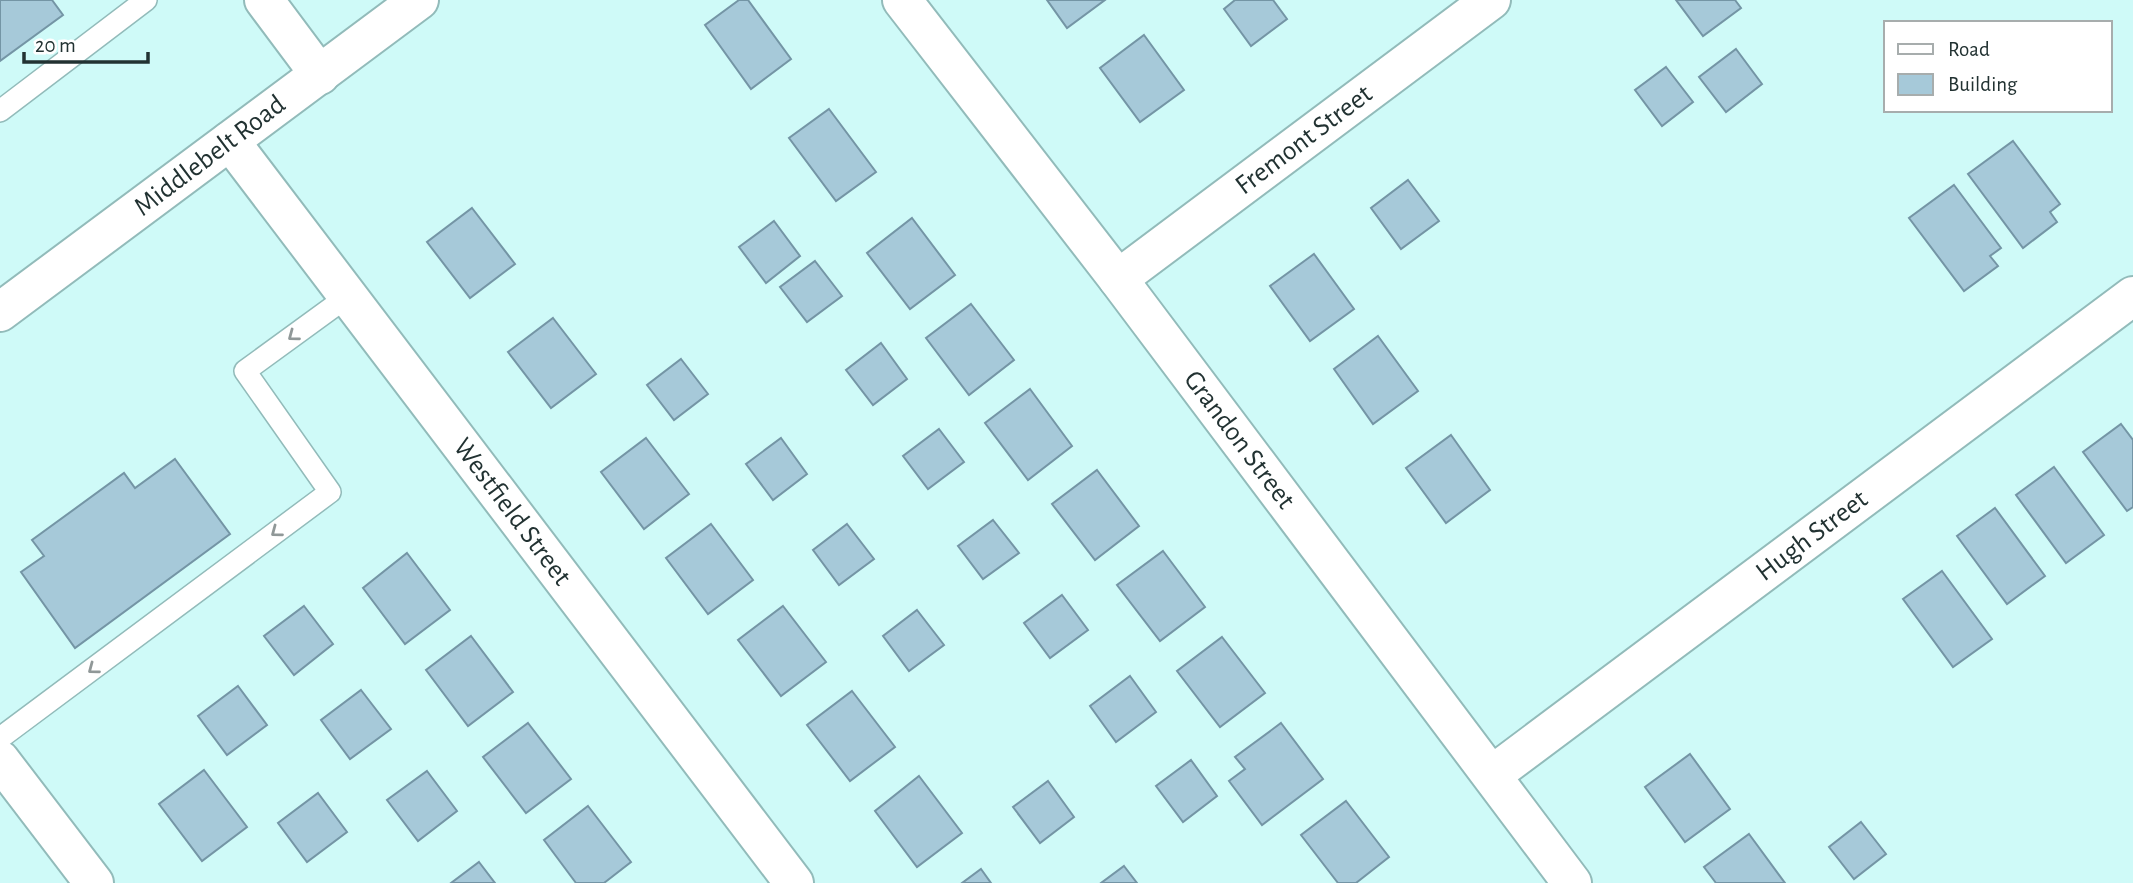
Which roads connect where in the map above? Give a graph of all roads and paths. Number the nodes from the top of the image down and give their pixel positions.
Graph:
1 (146, 0) edge
2 (264, 0) edge
3 (419, 0) edge
4 (902, 0) edge
5 (1491, 0) edge
6 (120, 8) edge
7 (320, 75) junction
8 (0, 111) edge
9 (230, 141) junction
10 (1118, 279) junction
11 (348, 296) junction
12 (2133, 296) edge
13 (0, 312) edge
14 (0, 738) edge
15 (0, 760) edge
16 (1492, 775) junction
17 (94, 883) edge
18 (794, 883) edge
19 (1572, 883) edge

1 - 6 lane
2 - 7 street
3 - 7 street, Middlebelt Road
4 - 10 street, Grandon Street
5 - 10 street, Fremont Street
6 - 8 lane
7 - 9 street, Middlebelt Road
9 - 11 street, Westfield Street
9 - 13 street, Middlebelt Road
10 - 16 street, Grandon Street
11 -> 14 lane
11 - 18 street, Westfield Street
12 - 16 street, Hugh Street
15 - 17 street
16 - 19 street, Grandon Street

